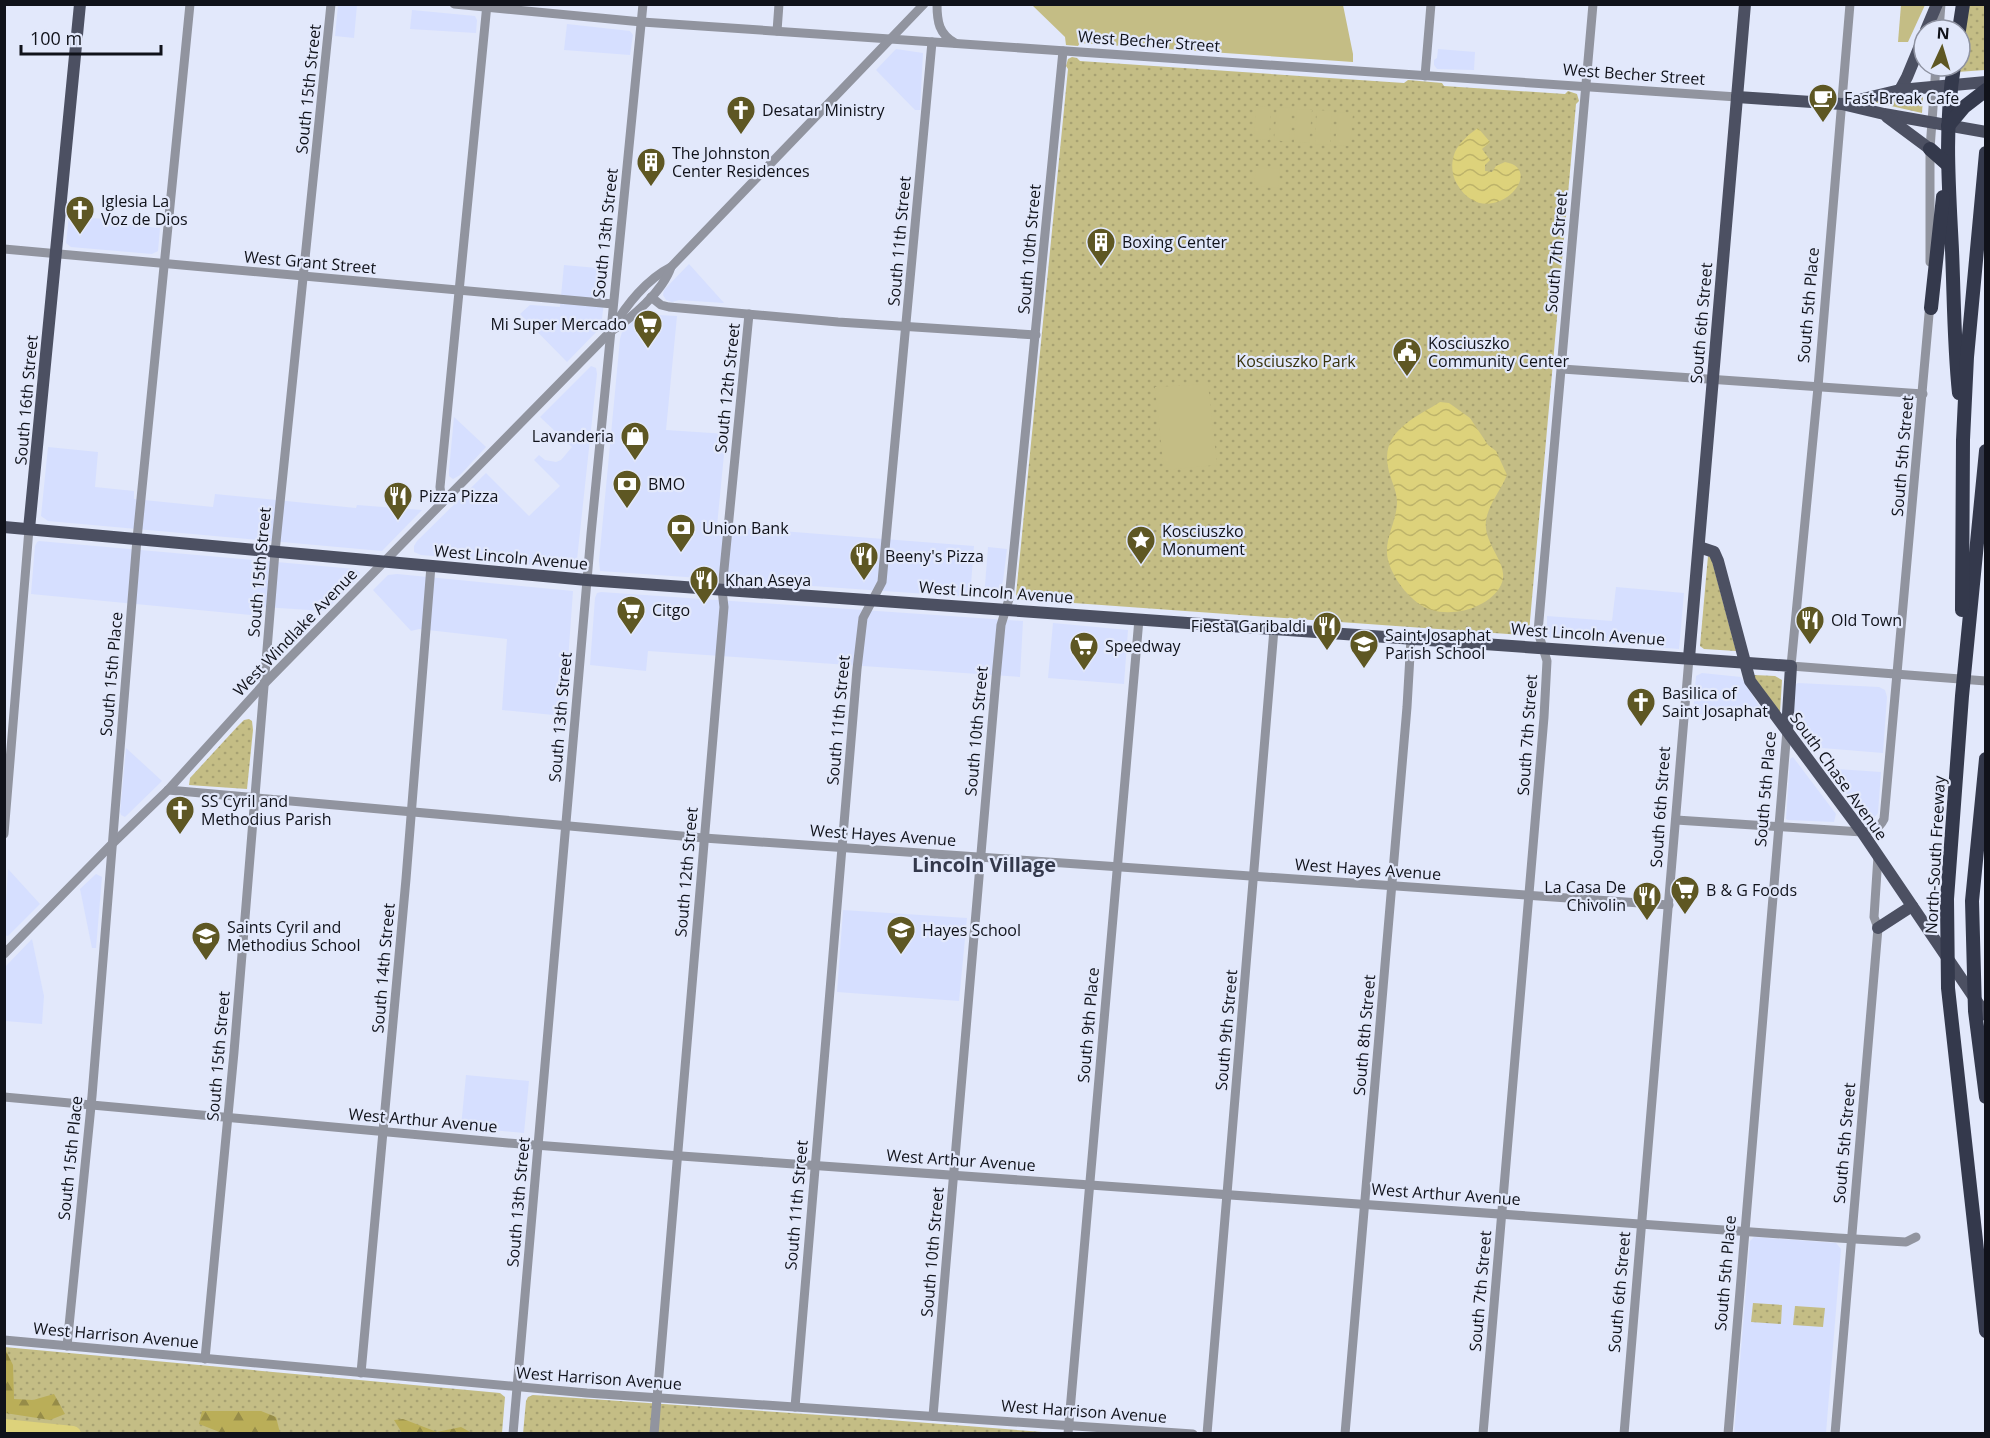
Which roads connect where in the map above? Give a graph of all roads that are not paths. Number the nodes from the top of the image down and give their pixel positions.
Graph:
1 (80, 4) edge
2 (190, 4) edge
3 (331, 4) edge
4 (454, 4) edge
5 (643, 4) edge
6 (779, 4) edge
7 (924, 4) edge
8 (937, 4) edge
9 (1431, 4) edge
10 (1593, 4) edge
11 (1745, 4) edge
12 (1851, 4) edge
13 (487, 6) edge
14 (642, 22) junction
15 (777, 31) junction
16 (890, 39) junction
17 (932, 42) junction
18 (957, 44) junction
19 (1063, 51) junction
20 (1912, 65) edge
21 (1425, 76) junction
22 (1935, 78) edge
23 (1952, 78) edge
24 (1986, 82) edge
25 (1951, 85) junction
26 (1934, 86) junction
27 (1586, 87) junction
28 (1900, 90) junction
29 (1986, 90) edge
30 (1737, 97) junction
31 (1842, 104) junction
32 (1884, 114) junction
33 (1931, 123) junction
34 (1948, 127) junction
35 (1986, 132) edge
36 (1930, 148) junction
37 (1986, 153) edge
38 (1948, 167) junction
39 (1984, 170) edge
40 (4, 249) edge
41 (56, 254) junction
42 (164, 263) junction
43 (672, 267) junction
44 (304, 277) junction
45 (459, 291) junction
46 (651, 297) junction
47 (614, 304) junction
48 (1930, 308) junction
49 (749, 314) junction
50 (906, 326) junction
51 (610, 333) junction
52 (1036, 335) junction
53 (1562, 369) junction
54 (1713, 381) junction
55 (1818, 387) junction
56 (1923, 394) junction
57 (1963, 440) junction
58 (1986, 451) edge
59 (442, 503) junction
60 (4, 527) edge
61 (29, 529) junction
62 (137, 539) junction
63 (1699, 547) junction
64 (275, 552) junction
65 (384, 562) junction
66 (431, 566) junction
67 (587, 580) junction
68 (722, 590) junction
69 (873, 600) junction
70 (1006, 610) junction
71 (1139, 619) junction
72 (1274, 629) junction
73 (1411, 638) junction
74 (1543, 648) junction
75 (1689, 658) junction
76 (1745, 662) junction
77 (1791, 666) junction
78 (1898, 675) junction
79 (1986, 681) edge
80 (264, 684) junction
81 (1962, 696) junction
82 (1787, 730) junction
83 (1986, 759) edge
84 (168, 790) junction
85 (254, 798) junction
86 (412, 813) junction
87 (1676, 820) junction
88 (565, 826) junction
89 (1779, 826) junction
90 (1862, 832) junction
91 (4, 834) edge
92 (704, 838) junction
93 (111, 845) junction
94 (842, 847) junction
95 (1878, 856) junction
96 (980, 857) junction
97 (1116, 867) junction
98 (1254, 877) junction
99 (1391, 886) junction
100 (1530, 895) junction
101 (1669, 905) junction
102 (1912, 906) junction
103 (1878, 928) junction
104 (4, 954) edge
105 (1986, 1015) edge
106 (4, 1097) edge
107 (1986, 1097) edge
108 (91, 1106) junction
109 (228, 1118) junction
110 (383, 1131) junction
111 (538, 1145) junction
112 (677, 1155) junction
113 (814, 1165) junction
114 (954, 1175) junction
115 (1090, 1184) junction
116 (1227, 1194) junction
117 (1365, 1203) junction
118 (1502, 1213) junction
119 (1641, 1224) junction
120 (1745, 1231) junction
121 (1916, 1237) dead end
122 (1851, 1238) junction
123 (1986, 1331) edge
124 (4, 1340) edge
125 (67, 1346) junction
126 (205, 1359) junction
127 (361, 1373) junction
128 (517, 1387) junction
129 (657, 1398) junction
130 (795, 1407) junction
131 (933, 1416) junction
132 (1068, 1429) edge
133 (513, 1434) edge
134 (654, 1434) edge
135 (1193, 1434) edge
136 (1207, 1434) edge
137 (1345, 1434) edge
138 (1483, 1434) edge
139 (1624, 1434) edge
140 (1728, 1434) edge
141 (1835, 1434) edge

1 - 41 main road, South 16th Street
2 - 42 street, South 15th Place
3 - 44 street, South 15th Street
4 - 13 street, West Becher Street
5 - 14 street, South 13th Street
6 - 15 street
7 - 16 street, West Windlake Avenue
8 - 18 street
9 - 21 street
10 - 27 street, South 7th Street
11 - 30 main road, South 6th Street
12 - 31 street, South 5th Place
13 - 14 street, West Becher Street
13 - 45 street
14 - 15 street, West Becher Street
14 - 47 street, South 13th Street
15 - 16 street, West Becher Street
16 - 17 street, West Becher Street
16 - 43 street, West Windlake Avenue
17 - 18 street, West Becher Street
17 - 50 street, South 11th Street
18 - 19 street, West Becher Street
19 - 21 street, West Becher Street
19 - 52 street, South 10th Street
20 - 28 main road
21 - 27 street, West Becher Street
22 - 26 street, South 5th Street
23 - 25 highway
24 - 25 main road, West Becher Street
25 - 26 main road, West Becher Street
25 - 34 highway
26 - 28 main road, West Becher Street
26 - 33 street, South 5th Street
27 - 30 street, West Becher Street
27 - 53 street, South 7th Street
28 - 31 main road, West Becher Street
29 - 34 highway
30 - 31 main road, West Becher Street
30 - 54 main road, South 6th Street
31 - 32 main road, West Becher Street
31 - 55 street, South 5th Place
32 - 33 main road, West Becher Street
32 - 36 main road
33 - 34 main road, West Becher Street
33 - 36 street, South 5th Street
34 - 35 main road, West Becher Street
34 - 38 highway
36 - 38 highway
36 - 48 street, South 5th Street
37 - 39 highway
38 - 48 highway
38 - 57 highway
39 - 57 highway
40 - 41 street, West Grant Street
41 - 42 street, West Grant Street
41 - 61 main road, South 16th Street
42 - 44 street, West Grant Street
42 - 62 street, South 15th Place
43 - 46 street, West Windlake Avenue
43 - 51 street, West Windlake Avenue
44 - 45 street, West Grant Street
44 - 64 street, South 15th Street
45 - 47 street, West Grant Street
45 - 59 street
46 - 49 street
46 - 51 street, West Windlake Avenue
47 - 51 street, South 13th Street
48 - 56 street, South 5th Street
49 - 50 street
49 - 68 street, South 12th Street
50 - 52 street
50 - 69 street, South 11th Street
51 - 59 street, West Windlake Avenue
51 - 67 street, South 13th Street
52 - 70 street, South 10th Street
53 - 54 street
53 - 74 street, South 7th Street
54 - 55 street
54 - 63 main road, South 6th Street
55 - 56 street
55 - 77 street, South 5th Place
56 - 78 street, South 5th Street
57 - 81 highway
58 - 81 highway, North-South Freeway
59 - 65 street, West Windlake Avenue
60 - 61 main road, West Lincoln Avenue
61 - 62 main road, West Lincoln Avenue
61 - 91 street, South 16th Street
62 - 64 main road, West Lincoln Avenue
62 - 93 street, South 15th Place
63 - 75 main road, South 6th Street
63 - 76 main road, South Chase Avenue
64 - 65 main road, West Lincoln Avenue
64 - 80 street, South 15th Street
65 - 66 main road, West Lincoln Avenue
65 - 80 street, West Windlake Avenue
66 - 67 main road, West Lincoln Avenue
66 - 86 street, South 14th Street
67 - 68 main road, West Lincoln Avenue
67 - 88 street, South 13th Street
68 - 69 main road, West Lincoln Avenue
68 - 92 street, South 12th Street
69 - 70 main road, West Lincoln Avenue
69 - 94 street, South 11th Street
70 - 71 main road, West Lincoln Avenue
70 - 96 street, South 10th Street
71 - 72 main road, West Lincoln Avenue
71 - 97 street, South 9th Place
72 - 73 main road, West Lincoln Avenue
72 - 98 street, South 9th Street
73 - 74 main road, West Lincoln Avenue
73 - 99 street, South 8th Street
74 - 75 main road, West Lincoln Avenue
74 - 100 street, South 7th Street
75 - 76 main road, West Lincoln Avenue
75 - 87 street, South 6th Street
76 - 77 main road, West Lincoln Avenue
76 - 82 main road, South Chase Avenue
77 - 78 street, West Lincoln Avenue
77 - 82 main road, South 5th Place
78 - 79 street, West Lincoln Avenue
78 - 90 street, South 5th Street
80 - 84 street, West Windlake Avenue
80 - 85 street, South 15th Street
81 - 123 highway, North-South Freeway
82 - 89 street, South 5th Place
82 - 90 main road, South Chase Avenue
83 - 107 highway
84 - 85 street, West Hayes Avenue
84 - 93 street, West Windlake Avenue
85 - 86 street, West Hayes Avenue
85 - 109 street, South 15th Street
86 - 88 street, West Hayes Avenue
86 - 110 street, South 14th Street
87 - 89 street
87 - 101 street, South 6th Street
88 - 92 street, West Hayes Avenue
88 - 111 street, South 13th Street
89 - 90 street
89 - 120 street, South 5th Place
90 - 95 main road, South Chase Avenue
92 - 94 street, West Hayes Avenue
92 - 112 street, South 12th Street
93 - 104 street, West Windlake Avenue
93 - 108 street, South 15th Place
94 - 96 street, West Hayes Avenue
94 - 113 street, South 11th Street
95 - 102 main road, South Chase Avenue
95 - 103 street, South 5th Street
96 - 97 street, West Hayes Avenue
96 - 114 street, South 10th Street
97 - 98 street, West Hayes Avenue
97 - 115 street, South 9th Place
98 - 99 street, West Hayes Avenue
98 - 116 street, South 9th Street
99 - 100 street, West Hayes Avenue
99 - 117 street, South 8th Street
100 - 101 street, West Hayes Avenue
100 - 118 street, South 7th Street
101 - 119 street, South 6th Street
102 - 103 main road
102 - 105 main road, South Chase Avenue
103 - 122 street, South 5th Street
106 - 108 street, West Arthur Avenue
108 - 109 street, West Arthur Avenue
108 - 125 street, South 15th Place
109 - 110 street, West Arthur Avenue
109 - 126 street, South 15th Street
110 - 111 street, West Arthur Avenue
110 - 127 street, South 14th Street
111 - 112 street, West Arthur Avenue
111 - 128 street, South 13th Street
112 - 113 street, West Arthur Avenue
112 - 129 street, South 12th Street
113 - 114 street, West Arthur Avenue
113 - 130 street, South 11th Street
114 - 115 street, West Arthur Avenue
114 - 131 street, South 10th Street
115 - 116 street, West Arthur Avenue
115 - 132 street, South 9th Place
116 - 117 street, West Arthur Avenue
116 - 136 street, South 9th Street
117 - 118 street, West Arthur Avenue
117 - 137 street, South 8th Street
118 - 119 street, West Arthur Avenue
118 - 138 street, South 7th Street
119 - 120 street, West Arthur Avenue
119 - 139 street, South 6th Street
120 - 122 street, West Arthur Avenue
120 - 140 street, South 5th Place
121 - 122 street, West Arthur Avenue
122 - 141 street, South 5th Street
124 - 125 street, West Harrison Avenue
125 - 126 street, West Harrison Avenue
126 - 127 street, West Harrison Avenue
127 - 128 street, West Harrison Avenue
128 - 129 street, West Harrison Avenue
128 - 133 street, South 13th Street
129 - 130 street, West Harrison Avenue
129 - 134 street, South 12th Street
130 - 131 street, West Harrison Avenue
131 - 132 street, West Harrison Avenue
132 - 135 street, West Harrison Avenue

